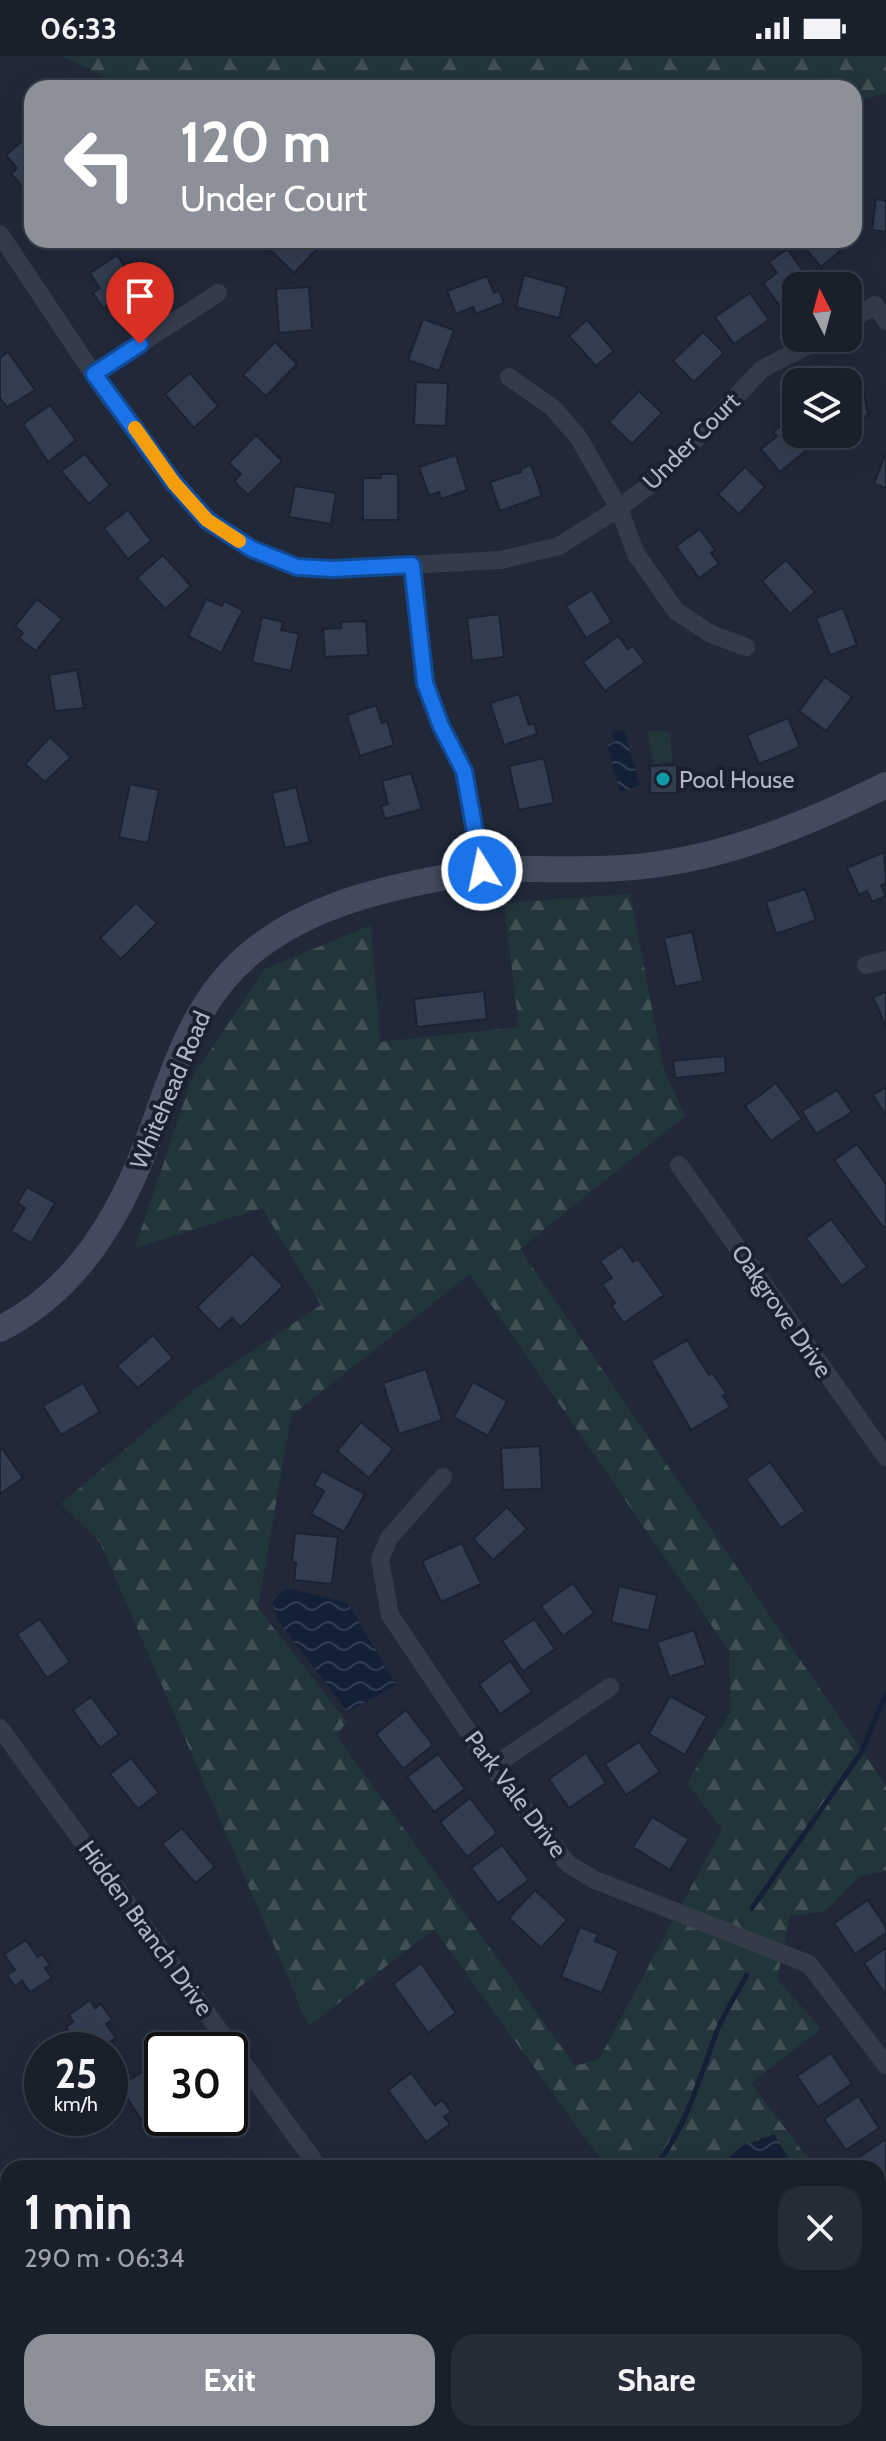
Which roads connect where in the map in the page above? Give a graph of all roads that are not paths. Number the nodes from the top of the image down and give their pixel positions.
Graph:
1 (0, 234) edge
2 (218, 293) dead end
3 (862, 313) edge
4 (886, 321) edge
5 (795, 352) edge
6 (94, 374) junction
7 (509, 377) dead end
8 (619, 508) junction
9 (412, 565) junction
10 (746, 647) dead end
11 (886, 785) edge
12 (482, 870) junction
13 (886, 960) edge
14 (866, 965) dead end
15 (679, 1165) dead end
16 (0, 1329) edge
17 (886, 1457) edge
18 (443, 1477) dead end
19 (610, 1687) dead end
20 (0, 1728) edge
21 (492, 1767) junction
22 (886, 2065) edge
23 (313, 2160) edge

1 - 6 street, Under Court
2 - 6 street
3 - 4 street
5 - 8 street, Under Court
6 - 9 street, Under Court
7 - 8 street
8 - 9 street, Under Court
8 - 10 street
9 - 12 street
11 - 12 street, Whitehead Road
12 - 16 street, Whitehead Road
13 - 14 street
15 - 17 street, Oakgrove Drive
18 - 21 street, Park Vale Drive
19 - 21 street
20 - 23 street, Hidden Branch Drive
21 - 22 street, Park Vale Drive

